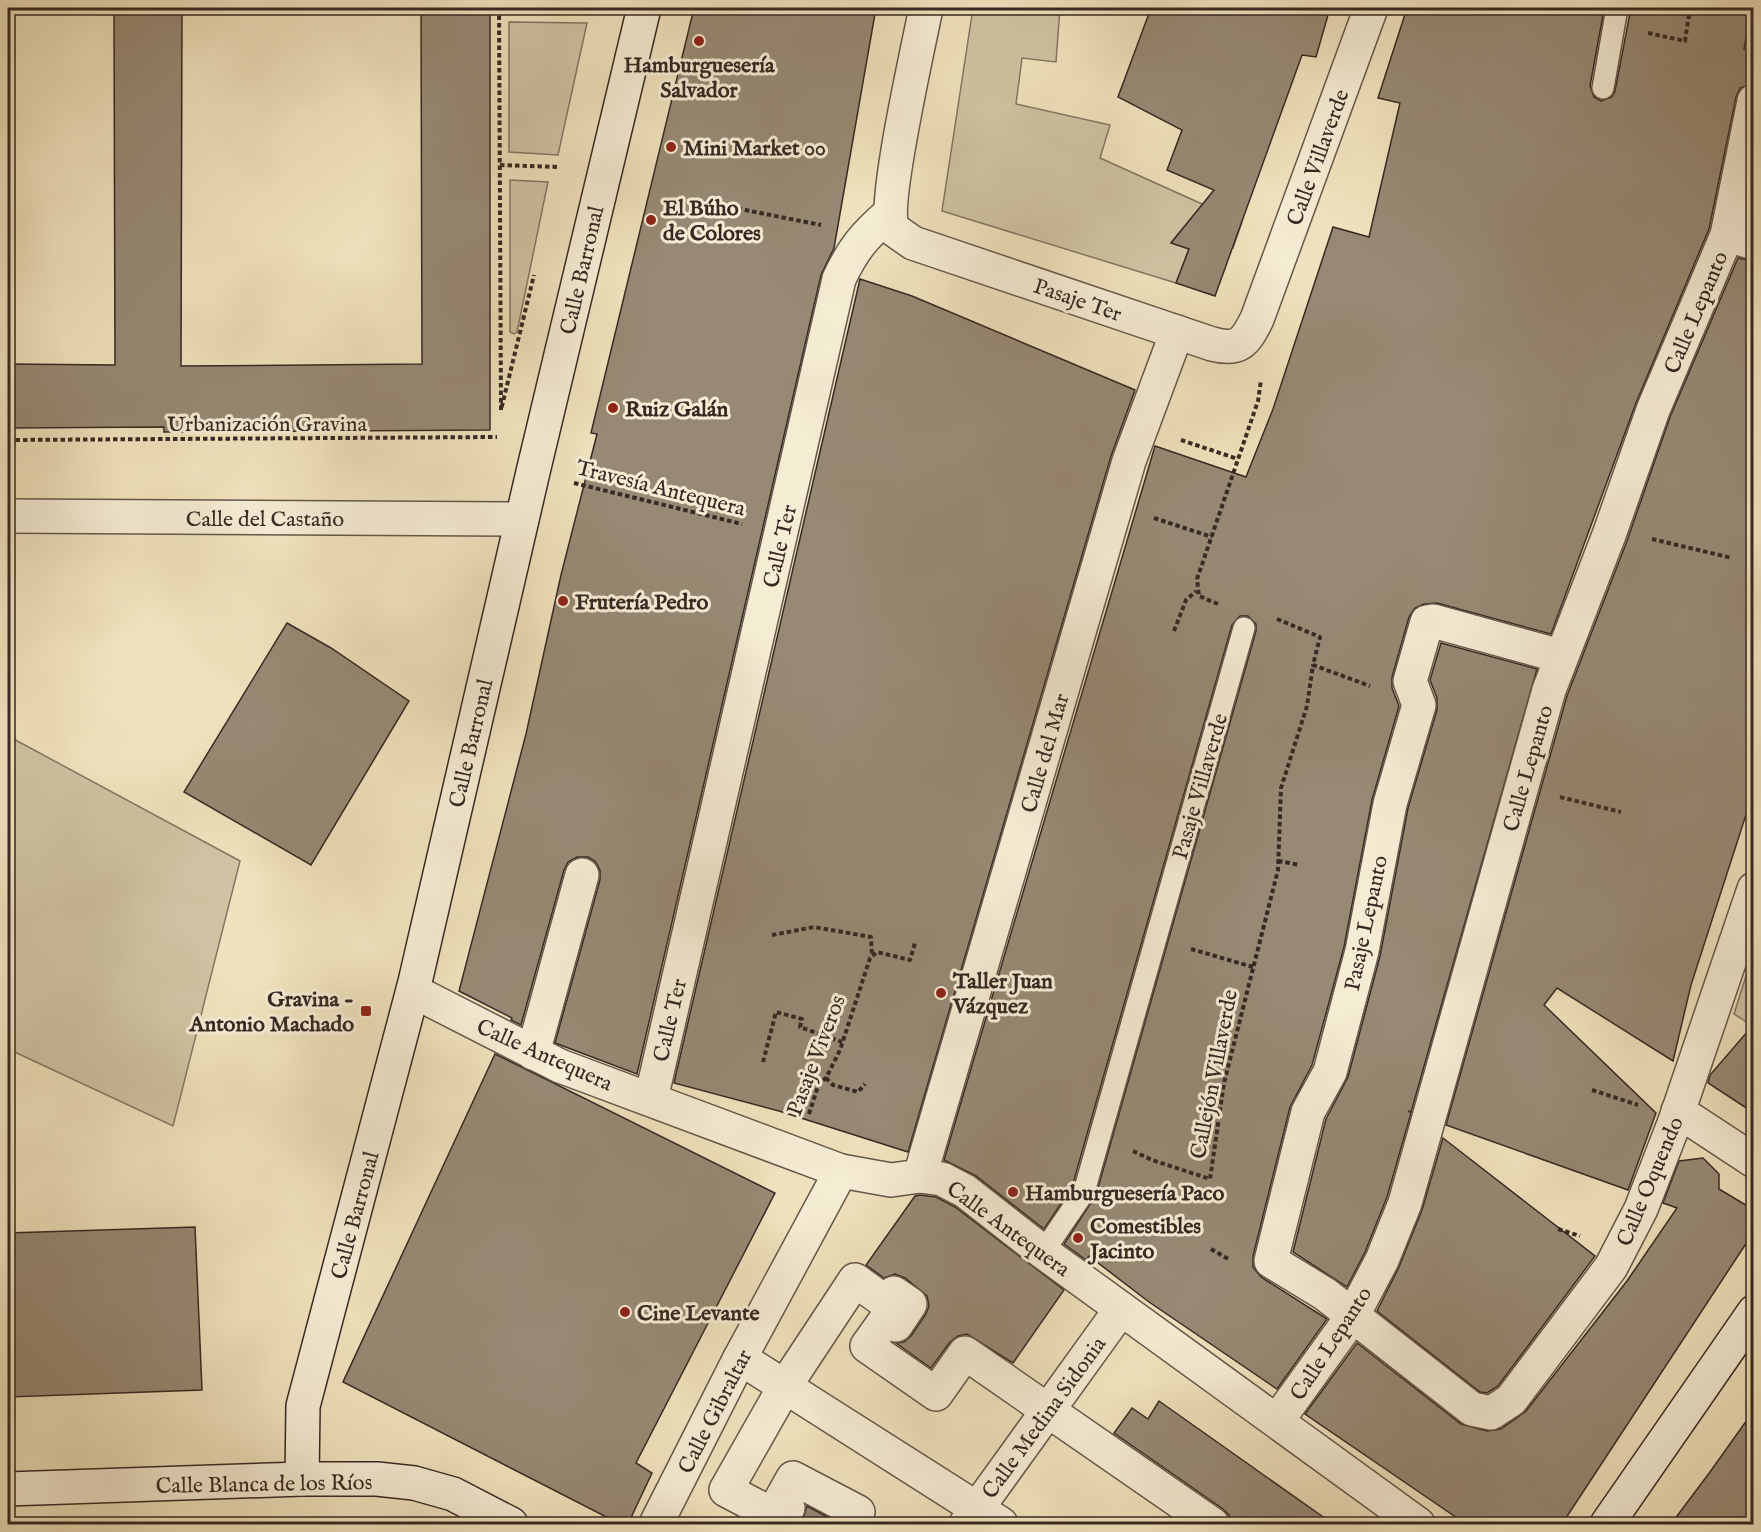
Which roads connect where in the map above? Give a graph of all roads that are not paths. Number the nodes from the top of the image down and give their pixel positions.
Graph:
1 (644, 8) edge
2 (926, 8) edge
3 (1371, 8) edge
4 (1615, 17) edge
5 (1603, 88) dead end
6 (1754, 101) edge
7 (889, 214) junction
8 (1740, 239) edge
9 (1177, 332) junction
10 (1238, 345) joint
11 (8, 516) edge
12 (522, 519) junction
13 (1242, 621) road end
14 (1560, 656) junction
15 (582, 875) dead end
16 (1754, 889) edge
17 (413, 991) junction
18 (533, 1053) junction
19 (651, 1099) junction
20 (1678, 1111) junction
21 (1754, 1161) edge
22 (841, 1171) junction
23 (920, 1176) junction
24 (1043, 1252) junction
25 (1121, 1309) junction
26 (1754, 1312) edge
27 (1352, 1317) junction
28 (741, 1358) junction
29 (784, 1386) junction
30 (1048, 1411) junction
31 (1277, 1421) junction
32 (302, 1479) junction
33 (8, 1489) edge
34 (981, 1520) edge
35 (511, 1524) edge
36 (656, 1524) edge
37 (759, 1524) edge
38 (780, 1524) edge
39 (851, 1524) edge
40 (1212, 1524) edge
41 (1418, 1524) edge
42 (1607, 1524) edge

1 - 12 street, Calle Barronal
2 - 7 street
3 - 10 street, Calle Villaverde
4 - 5 lane
6 - 8 street, Calle Lepanto
7 - 9 street, Pasaje Ter
7 - 19 street, Calle Ter
8 - 14 street, Calle Lepanto
9 - 10 street, Pasaje Ter
9 - 23 street, Calle del Mar
11 - 12 street, Calle del Castaño
12 - 17 street, Calle Barronal
13 - 24 lane, Pasaje Villaverde
14 - 27 street, Calle Lepanto
14 - 27 street, Pasaje Lepanto
15 - 18 street
16 - 20 street, Calle Oquendo
17 - 18 street, Calle Antequera
17 - 32 street, Calle Barronal
18 - 19 street, Calle Antequera
19 - 22 street, Calle Antequera
20 - 21 street
20 - 27 street, Calle Oquendo
22 - 23 street, Calle Antequera
22 - 28 street, Calle Gibraltar
23 - 24 street, Calle Antequera
24 - 25 street, Calle Antequera
25 - 30 street, Calle Medina Sidonia
25 - 31 street, Calle Antequera
26 - 42 street
27 - 31 street, Calle Lepanto
28 - 29 street
28 - 36 street, Calle Gibraltar
29 - 30 street
29 - 34 street
29 - 37 street
30 - 34 street, Calle Medina Sidonia
30 - 40 street
31 - 41 street, Calle Antequera
32 - 33 street, Calle Blanca de los Ríos
32 - 35 street, Calle Blanca de los Ríos
38 - 39 street

